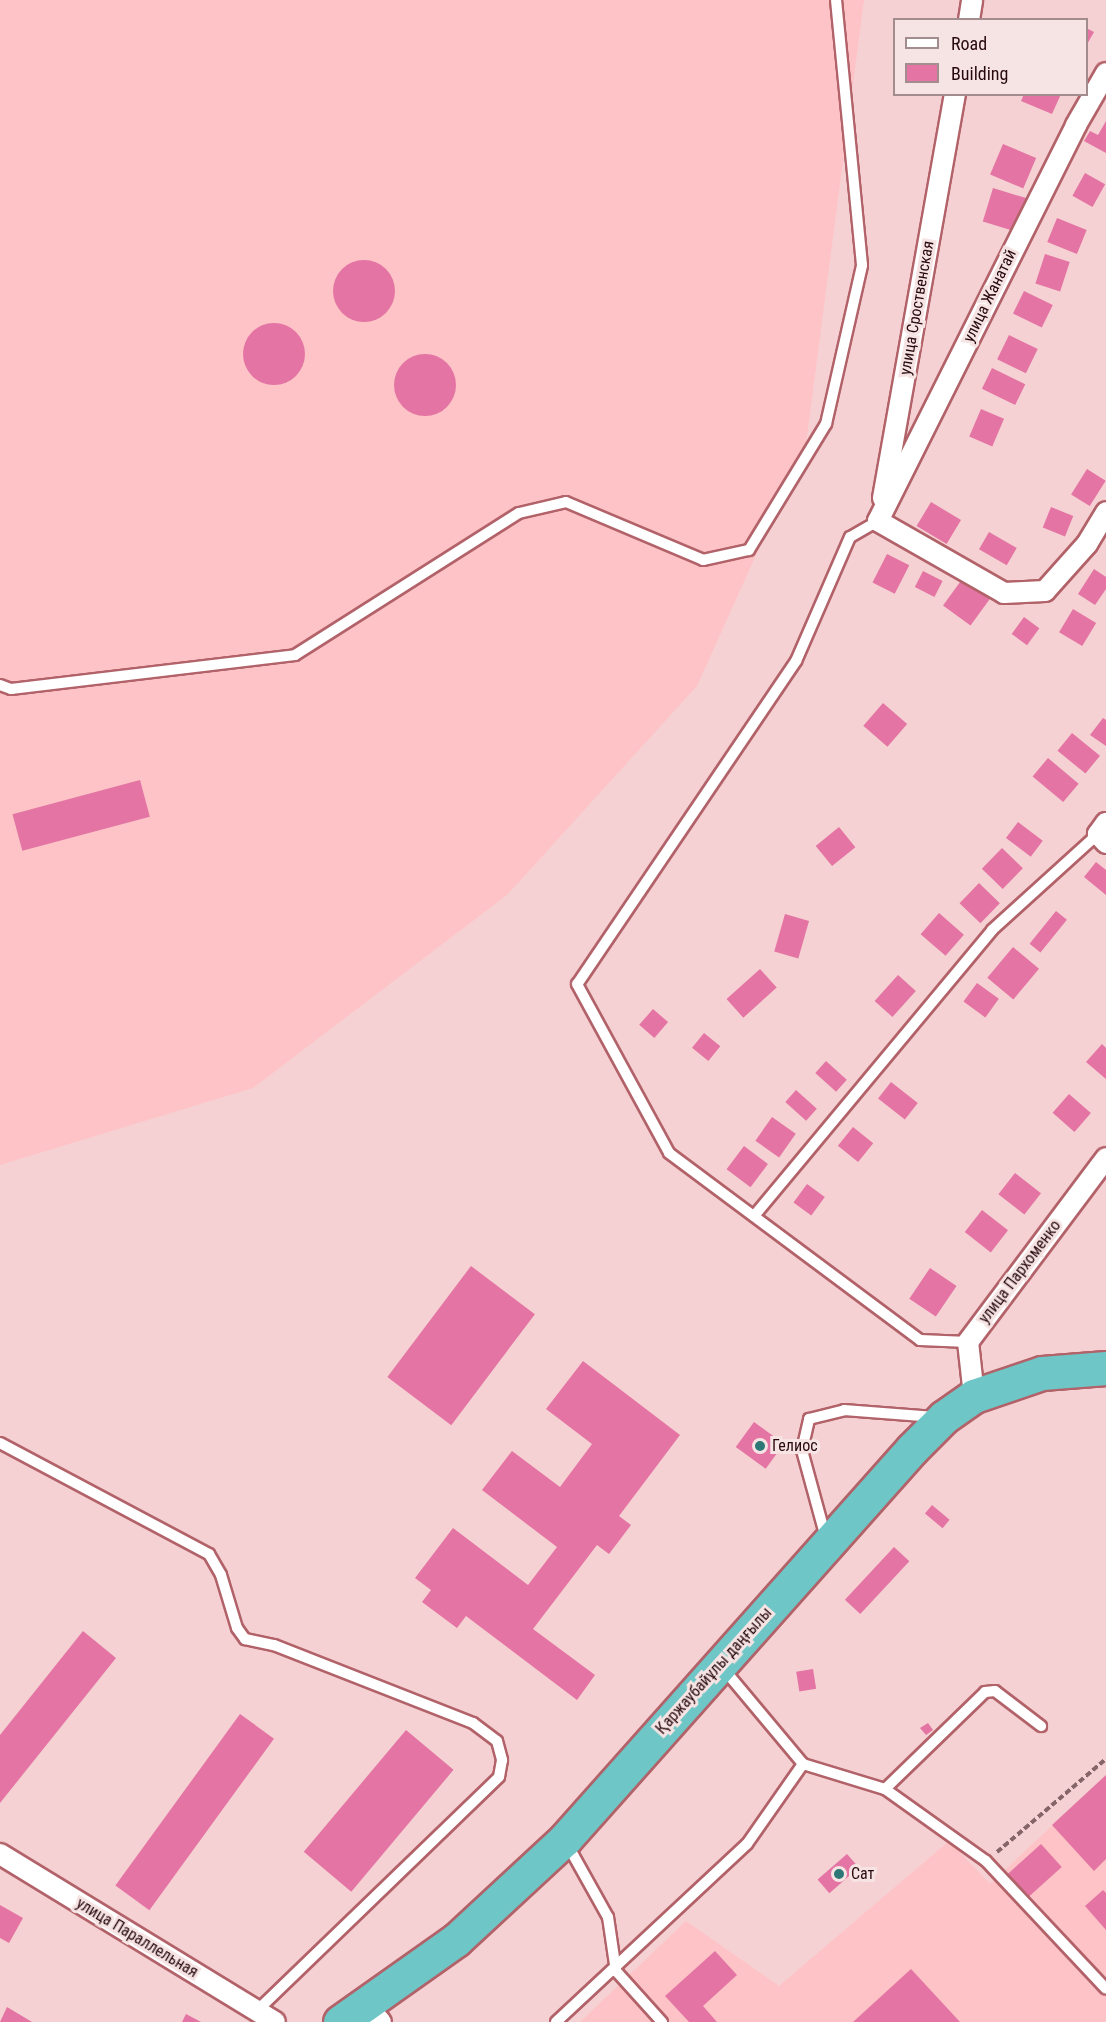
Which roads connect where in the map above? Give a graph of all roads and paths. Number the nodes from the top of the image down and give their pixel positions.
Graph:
1 (836, 0) edge
2 (972, 0) edge
3 (969, 18) edge
4 (1106, 73) edge
5 (955, 96) edge
6 (1106, 512) edge
7 (878, 521) junction
8 (0, 685) edge
9 (1103, 833) edge
10 (1106, 1158) edge
11 (754, 1216) junction
12 (968, 1341) junction
13 (1106, 1368) edge
14 (974, 1396) junction
15 (944, 1417) junction
16 (0, 1443) edge
17 (827, 1544) junction
18 (720, 1665) junction
19 (1041, 1726) dead end
20 (1106, 1759) edge
21 (803, 1764) junction
22 (885, 1789) junction
23 (565, 1839) junction
24 (0, 1854) edge
25 (986, 1861) junction
26 (616, 1971) junction
27 (1106, 1989) edge
28 (257, 2011) junction
29 (363, 2017) edge
30 (275, 2022) edge
31 (556, 2022) edge
32 (662, 2022) edge

1 - 8 lane
2 - 3 street
4 - 7 street, улица Жанатай
5 - 7 street, улица Сроственская
6 - 7 street
7 - 11 lane
9 - 11 lane
10 - 12 street, улица Пархоменко
11 - 12 lane
12 - 14 street
13 - 14 highway, Қаржаубайұлы даңғылы
14 - 15 highway, Қаржаубайұлы даңғылы
15 - 17 highway, Қаржаубайұлы даңғылы
15 - 17 lane
16 - 28 lane
17 - 18 highway, Қаржаубайұлы даңғылы
18 - 21 lane
18 - 23 highway, Қаржаубайұлы даңғылы
19 - 22 lane
20 - 25 path
21 - 22 lane
21 - 26 lane
22 - 25 lane
23 - 26 lane
23 - 29 highway, Қаржаубайұлы даңғылы
24 - 28 street, улица Параллельная
25 - 27 lane
26 - 31 lane
26 - 32 lane
28 - 30 street, улица Параллельная

